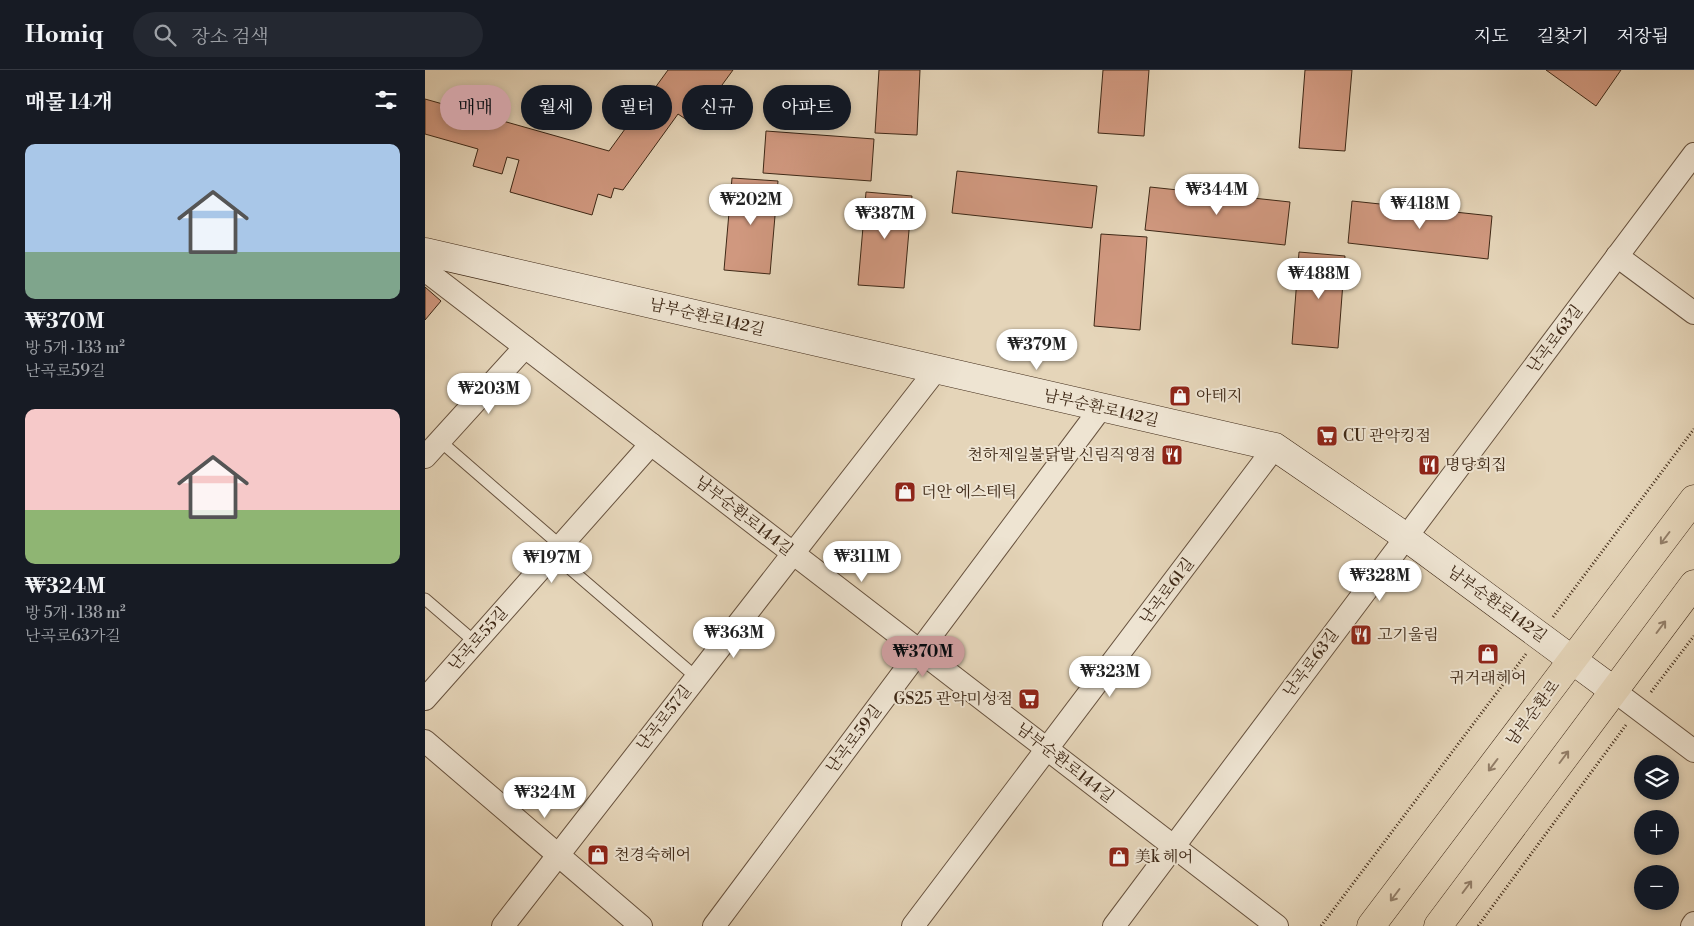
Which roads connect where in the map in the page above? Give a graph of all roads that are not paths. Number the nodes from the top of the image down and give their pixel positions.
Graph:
1 (1694, 154) edge
2 (425, 252) edge
3 (1617, 256) junction
4 (425, 270) edge
5 (1694, 313) edge
6 (525, 347) junction
7 (936, 370) junction
8 (1101, 408) junction
9 (651, 444) junction
10 (431, 446) edge
11 (1275, 447) junction
12 (1694, 499) edge
13 (1406, 538) junction
14 (557, 550) junction
15 (792, 553) junction
16 (1694, 584) edge
17 (425, 599) edge
18 (475, 642) junction
19 (919, 651) junction
20 (1573, 660) junction
21 (696, 677) junction
22 (1613, 690) junction
23 (425, 699) edge
24 (425, 741) edge
25 (1048, 750) junction
26 (1694, 751) edge
27 (1174, 847) junction
28 (558, 855) junction
29 (1694, 923) edge
30 (503, 926) edge
31 (641, 926) edge
32 (714, 926) edge
33 (913, 926) edge
34 (1114, 926) edge
35 (1277, 926) edge
36 (1371, 926) edge
37 (1437, 926) edge
38 (1691, 926) edge

1 - 3 street, 난곡로63길
2 - 7 street, 남부순환로142길
3 - 5 street
3 - 13 street, 난곡로63길
4 - 6 street, 남부순환로144길
6 - 9 street, 남부순환로144길
6 - 10 street
7 - 8 street, 남부순환로142길
7 - 15 street, 난곡로57길
8 - 11 street, 남부순환로142길
8 - 19 street, 난곡로59길
9 - 14 street, 난곡로55길
9 - 15 street, 남부순환로144길
10 - 14 lane
11 - 13 street, 남부순환로142길
11 - 25 street, 난곡로61길
12 -> 20 main road, 남부순환로
13 - 20 street, 남부순환로142길
13 - 27 street, 난곡로63길
14 - 18 street, 난곡로55길
14 - 21 lane
15 - 19 street, 남부순환로144길
15 - 21 street, 난곡로57길
22 -> 16 main road
17 - 18 lane
18 - 23 street, 난곡로55길
19 - 25 street, 남부순환로144길
19 - 32 street, 난곡로59길
20 - 22 street, 남부순환로142길
20 -> 36 main road, 남부순환로
21 - 28 street, 난곡로57길
22 - 26 street
37 -> 22 main road
24 - 28 street
25 - 27 street, 남부순환로144길
25 - 33 street, 난곡로61길
27 - 34 street, 난곡로63길
27 - 35 street, 남부순환로144길
28 - 30 street, 난곡로57길
28 - 31 street
29 - 38 street

